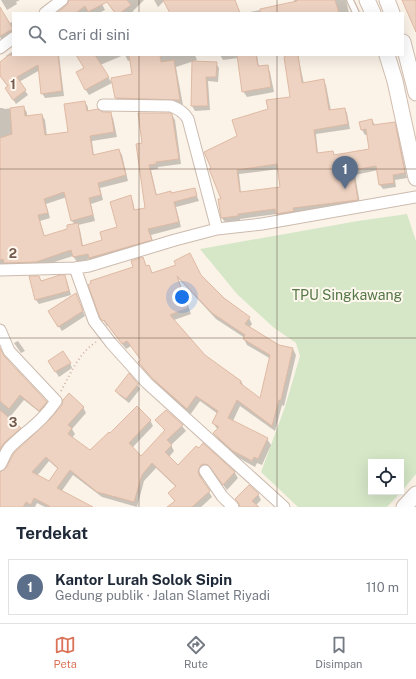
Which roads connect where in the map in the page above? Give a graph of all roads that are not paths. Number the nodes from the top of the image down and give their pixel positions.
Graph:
1 (62, 0) edge
2 (350, 0) edge
3 (367, 0) edge
4 (387, 0) edge
5 (46, 12) edge
6 (356, 12) edge
7 (372, 12) edge
8 (392, 12) edge
9 (12, 39) edge
10 (404, 46) edge
11 (0, 48) edge
12 (387, 56) edge
13 (416, 93) edge
14 (103, 105) dead end
15 (411, 131) edge
16 (416, 178) edge
17 (416, 197) edge
18 (217, 229) junction
19 (75, 268) junction
20 (0, 270) edge
21 (0, 330) edge
22 (0, 465) edge
23 (205, 471) dead end
24 (416, 494) edge
25 (233, 507) edge
26 (284, 507) edge
27 (404, 507) edge

1 - 5 street
2 - 6 lane
3 - 7 main road
4 - 8 main road
9 - 11 street
10 - 13 main road
12 - 15 main road
14 - 18 street
15 - 16 main road
17 - 18 street
18 - 19 street
19 - 20 street
19 - 26 street
21 - 22 street
23 - 25 street
24 - 27 main road

